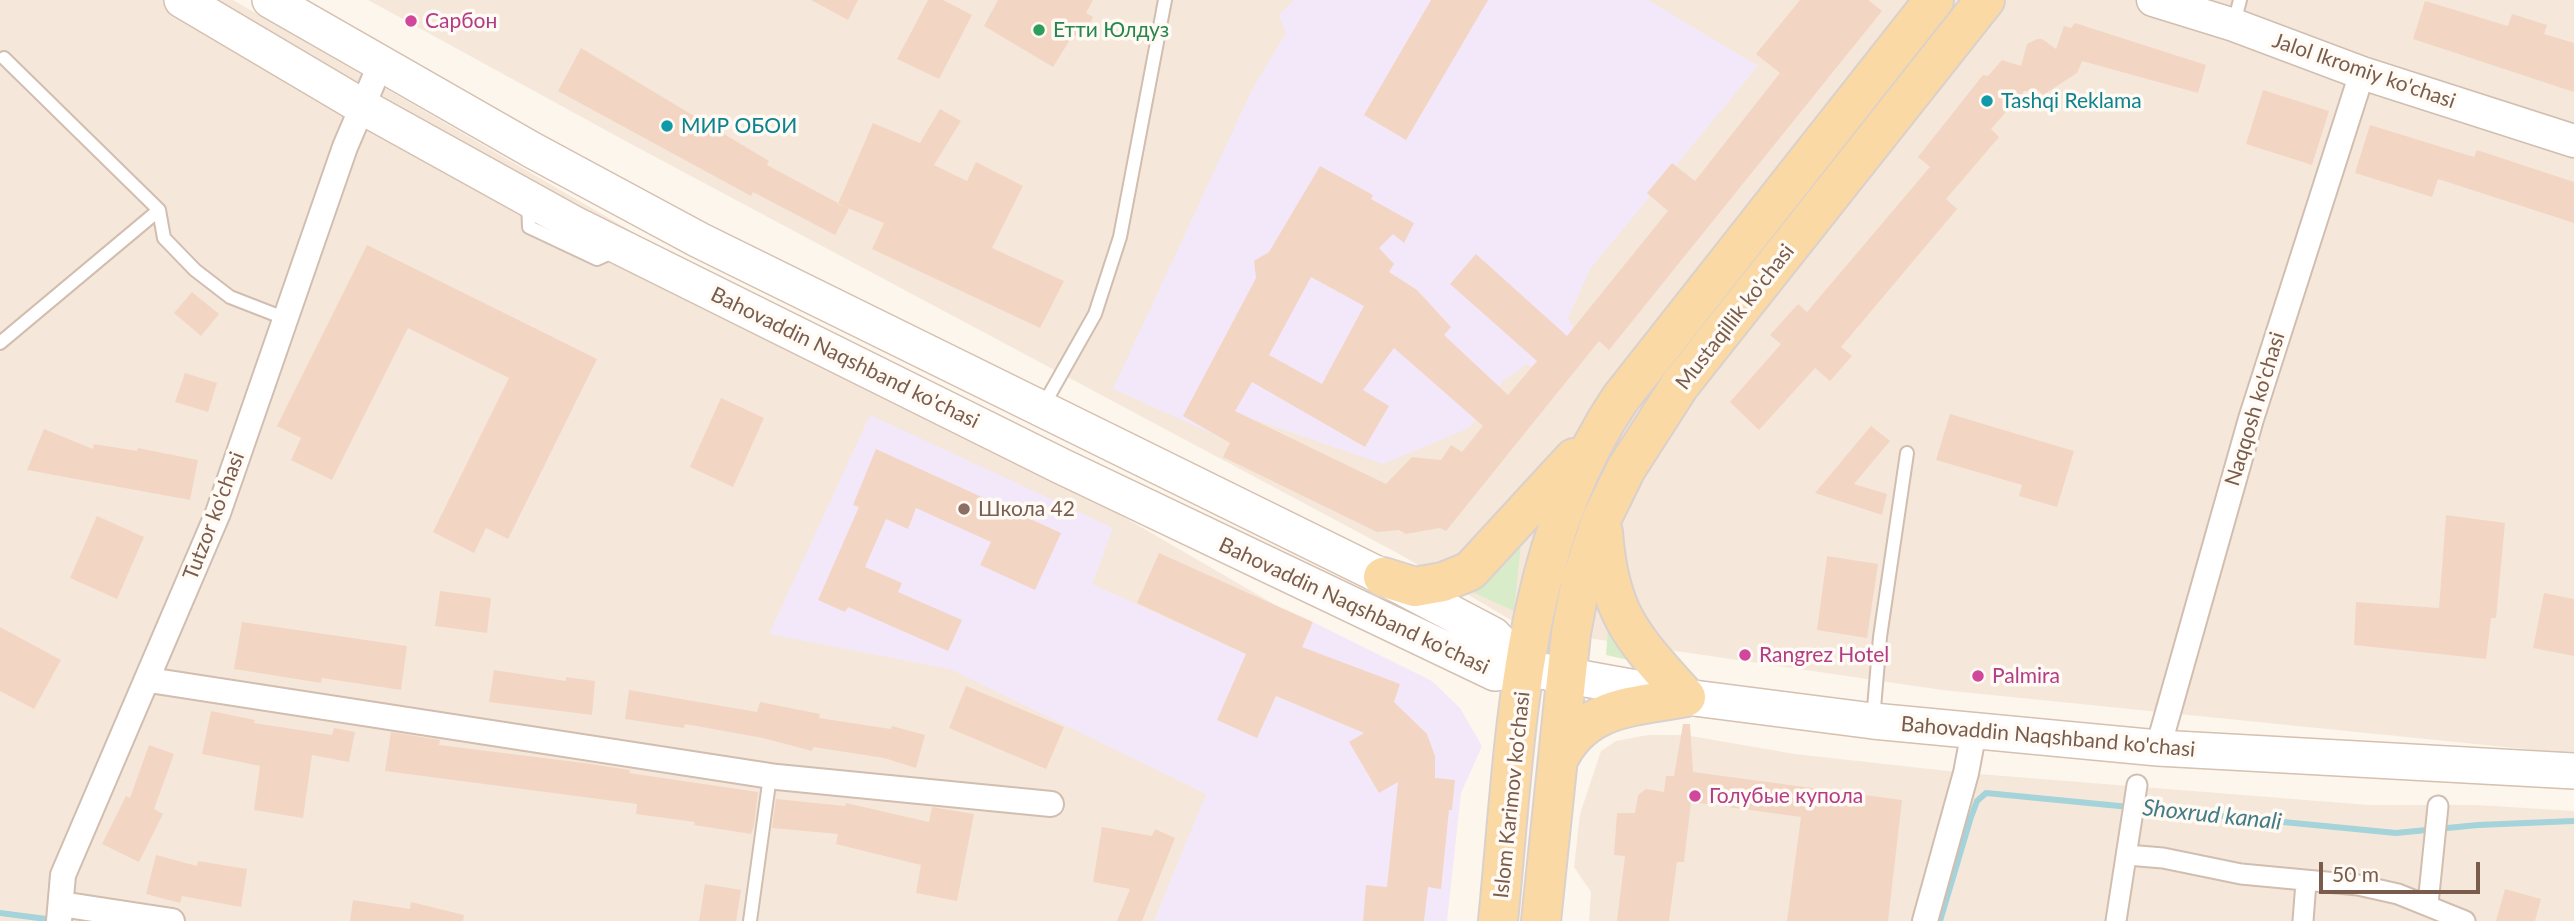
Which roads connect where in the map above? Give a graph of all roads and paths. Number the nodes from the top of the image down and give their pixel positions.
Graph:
1 (182, 0) edge
2 (270, 0) edge
3 (1165, 0) edge
4 (1985, 0) edge
5 (2153, 0) edge
6 (1922, 8) edge
7 (2237, 13) edge
8 (4, 58) dead end
9 (381, 63) junction
10 (2361, 73) junction
11 (363, 107) junction
12 (2574, 141) edge
13 (159, 210) junction
14 (284, 318) junction
15 (0, 343) edge
16 (1041, 410) junction
17 (1599, 431) junction
18 (1908, 453) dead end
19 (1602, 518) junction
20 (1383, 577) junction
21 (1525, 668) junction
22 (1566, 675) junction
23 (149, 680) junction
24 (1686, 696) junction
25 (1872, 721) junction
26 (1974, 731) junction
27 (2158, 748) junction
28 (1558, 760) junction
29 (2574, 771) edge
30 (770, 776) junction
31 (2135, 800) dead end
32 (1051, 804) dead end
33 (2438, 821) dead end
34 (2127, 855) junction
35 (2306, 881) junction
36 (2428, 904) junction
37 (60, 913) edge
38 (172, 921) edge
39 (750, 921) edge
40 (1498, 921) edge
41 (1541, 921) edge
42 (1925, 921) edge
43 (2116, 921) edge
44 (2303, 921) edge
45 (2465, 921) edge

1 - 11 main road, Bahovaddin Naqshband ko'chasi
2 - 9 main road, Bahovaddin Naqshband ko'chasi
3 - 16 lane
4 - 19 main road, Mustaqillik ko'chasi
5 - 7 street, Jalol Ikromiy ko'chasi
6 - 17 main road, Mustaqillik ko'chasi
7 - 10 street, Jalol Ikromiy ko'chasi
8 - 13 lane
9 - 11 street, Tutzor ko'chasi
9 - 16 main road, Bahovaddin Naqshband ko'chasi
10 - 12 street, Jalol Ikromiy ko'chasi
10 - 27 street, Naqqosh ko'chasi
11 - 14 street, Tutzor ko'chasi
11 - 21 main road, Bahovaddin Naqshband ko'chasi
13 - 14 lane
13 - 15 lane
14 - 23 street, Tutzor ko'chasi
16 - 20 main road, Bahovaddin Naqshband ko'chasi
17 - 20 main road
17 - 21 main road, Mustaqillik ko'chasi
18 - 25 lane
19 - 22 main road, Mustaqillik ko'chasi
19 - 24 main road
20 - 21 main road, Bahovaddin Naqshband ko'chasi
21 - 22 main road, Bahovaddin Naqshband ko'chasi
21 - 40 main road, Islom Karimov ko'chasi
22 - 24 main road, Bahovaddin Naqshband ko'chasi
22 - 28 main road, Islom Karimov ko'chasi
23 - 30 street
23 - 37 street, Tutzor ko'chasi
24 - 25 main road, Bahovaddin Naqshband ko'chasi
24 - 28 main road
25 - 26 main road, Bahovaddin Naqshband ko'chasi
26 - 27 main road, Bahovaddin Naqshband ko'chasi
26 - 42 street
27 - 29 main road, Bahovaddin Naqshband ko'chasi
28 - 41 main road, Islom Karimov ko'chasi
30 - 32 street
30 - 39 lane
31 - 34 street
33 - 36 street
34 - 35 street
34 - 43 street
35 - 36 street
35 - 44 street
36 - 45 street
37 - 38 street

